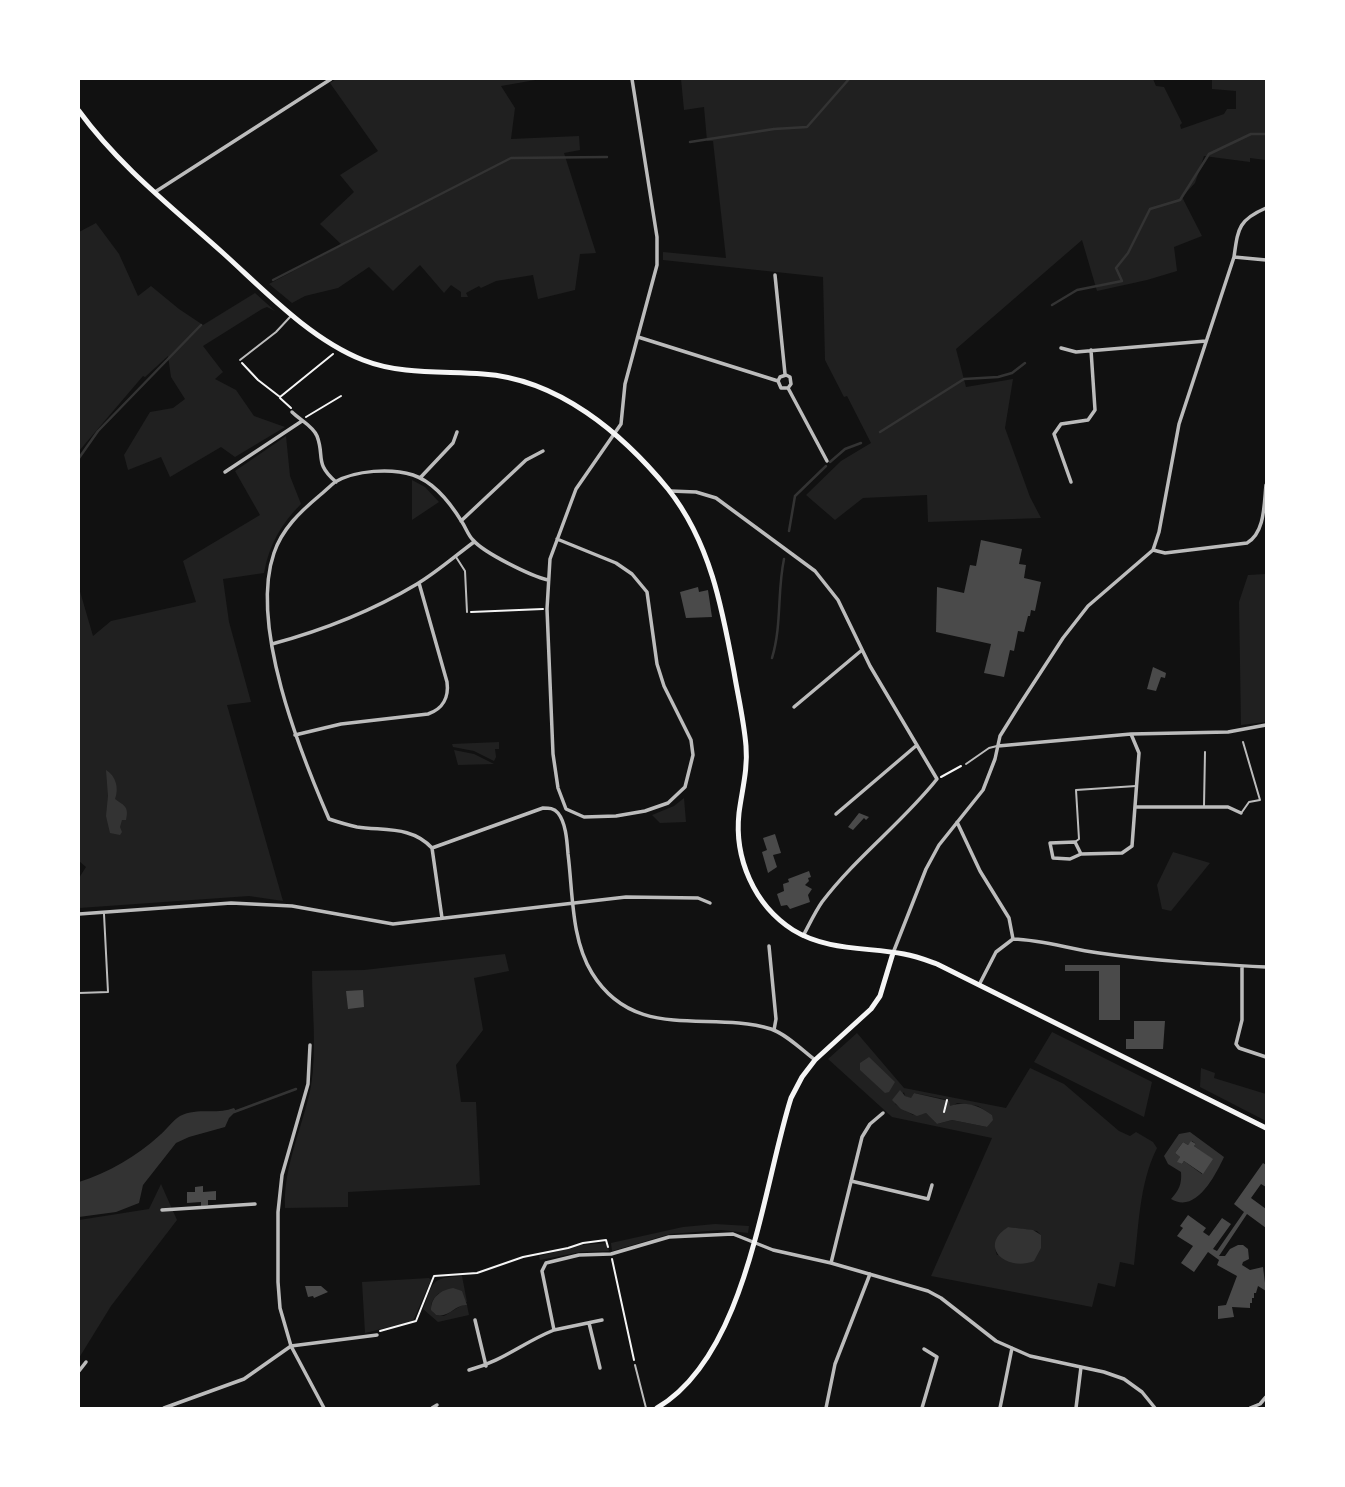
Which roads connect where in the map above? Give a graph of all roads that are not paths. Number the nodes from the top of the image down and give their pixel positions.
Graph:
1 (331, 79) edge
2 (632, 79) edge
3 (79, 111) edge
4 (155, 192) junction
5 (1266, 208) edge
6 (1234, 257) junction
7 (1266, 260) edge
8 (775, 275) dead end
9 (293, 314) junction
10 (638, 337) junction
11 (1206, 341) junction
12 (1060, 348) dead end
13 (1090, 350) junction
14 (241, 362) road end
15 (785, 375) junction
16 (778, 381) junction
17 (788, 388) junction
18 (292, 412) road end
19 (302, 421) junction
20 (457, 432) dead end
21 (615, 434) junction
22 (543, 451) dead end
23 (827, 461) dead end
24 (225, 472) dead end
25 (420, 478) junction
26 (335, 482) junction
27 (1071, 482) dead end
28 (1266, 485) edge
29 (670, 491) junction
30 (1265, 507) edge
31 (461, 521) junction
32 (557, 538) junction
33 (474, 542) junction
34 (1153, 550) junction
35 (456, 556) junction
36 (548, 580) junction
37 (419, 583) junction
38 (467, 612) road end
39 (272, 644) junction
40 (862, 650) junction
41 (794, 707) dead end
42 (1266, 725) edge
43 (1131, 734) junction
44 (295, 735) junction
45 (1242, 742) dead end
46 (917, 744) junction
47 (998, 746) junction
48 (1205, 752) dead end
49 (966, 764) road end
50 (1137, 786) junction
51 (1135, 807) junction
52 (1205, 807) junction
53 (1241, 813) joint
54 (836, 814) dead end
55 (957, 822) junction
56 (1075, 842) junction
57 (432, 848) junction
58 (1081, 854) junction
59 (710, 903) dead end
60 (574, 904) junction
61 (104, 913) junction
62 (79, 914) edge
63 (442, 918) junction
64 (803, 936) junction
65 (1013, 939) junction
66 (769, 946) dead end
67 (893, 953) junction
68 (1242, 966) junction
69 (1266, 967) edge
70 (979, 985) junction
71 (79, 993) edge
72 (774, 1030) junction
73 (310, 1045) dead end
74 (1266, 1057) edge
75 (815, 1060) junction
76 (883, 1113) dead end
77 (1266, 1128) edge
78 (851, 1181) junction
79 (932, 1185) dead end
80 (255, 1205) dead end
81 (162, 1210) dead end
82 (754, 1241) junction
83 (831, 1263) junction
84 (870, 1274) junction
85 (475, 1320) dead end
86 (602, 1320) dead end
87 (589, 1323) junction
88 (554, 1330) junction
89 (377, 1335) road end
90 (291, 1346) junction
91 (1012, 1348) junction
92 (924, 1349) dead end
93 (86, 1362) dead end
94 (635, 1365) road end
95 (485, 1366) junction
96 (600, 1367) dead end
97 (1081, 1367) junction
98 (469, 1370) dead end
99 (79, 1371) edge
100 (1266, 1397) edge
101 (1260, 1404) junction
102 (437, 1405) dead end
103 (660, 1407) edge
104 (164, 1408) edge
105 (324, 1408) edge
106 (432, 1408) edge
107 (646, 1408) edge
108 (826, 1408) edge
109 (922, 1408) edge
110 (1000, 1408) edge
111 (1076, 1408) edge
112 (1155, 1408) edge
113 (1250, 1408) edge
114 (1264, 1408) edge

1 - 4 street
2 - 10 street
3 - 4 main road
4 - 9 main road
5 - 6 street
6 - 7 street
6 - 11 street
8 - 15 street
9 - 14 lane
9 - 21 main road
10 - 16 street
10 - 21 street
11 - 13 street
11 - 34 street
12 - 13 street
13 - 27 street
15 - 16 street
15 - 17 street
16 - 17 street
17 - 23 street
18 - 19 street
19 - 24 street
19 - 26 street
20 - 25 street
21 - 29 main road
21 - 32 street
22 - 31 street
25 - 26 street
25 - 31 street
26 - 39 street
28 - 30 street
29 - 40 street
29 - 64 main road
30 - 34 street
31 - 33 street
32 - 36 street
32 - 36 street
33 - 35 street
33 - 36 street
34 - 47 street
35 - 37 street
35 - 38 lane
37 - 39 street
37 - 44 street
39 - 44 street
40 - 41 street
40 - 46 street
42 - 43 street
43 - 47 street
43 - 50 street
44 - 57 street
45 - 53 lane
46 - 54 street
46 - 64 street
47 - 49 lane
47 - 55 street
48 - 52 lane
50 - 51 street
50 - 56 lane
51 - 52 street
51 - 58 street
52 - 53 street
55 - 65 street
55 - 67 street
56 - 58 street
56 - 58 street
57 - 60 street
57 - 63 street
59 - 60 street
60 - 63 street
60 - 72 street
61 - 62 street
61 - 63 street
61 - 71 lane
64 - 67 main road
65 - 68 street
65 - 70 street
66 - 72 street
67 - 70 main road
67 - 75 main road
68 - 69 street
68 - 74 street
70 - 77 main road
72 - 75 street
73 - 90 street
75 - 82 main road
76 - 78 street
78 - 79 street
78 - 83 street
80 - 81 street
82 - 83 street
82 - 88 street
82 - 103 main road
83 - 84 street
84 - 91 street
84 - 108 street
85 - 95 street
86 - 87 street
87 - 88 street
87 - 96 street
88 - 95 street
89 - 90 street
90 - 104 street
90 - 105 street
91 - 97 street
91 - 110 street
92 - 109 street
93 - 99 street
94 - 107 lane
95 - 98 street
97 - 111 street
97 - 112 street
100 - 101 street
101 - 113 street
101 - 114 street
102 - 106 street

